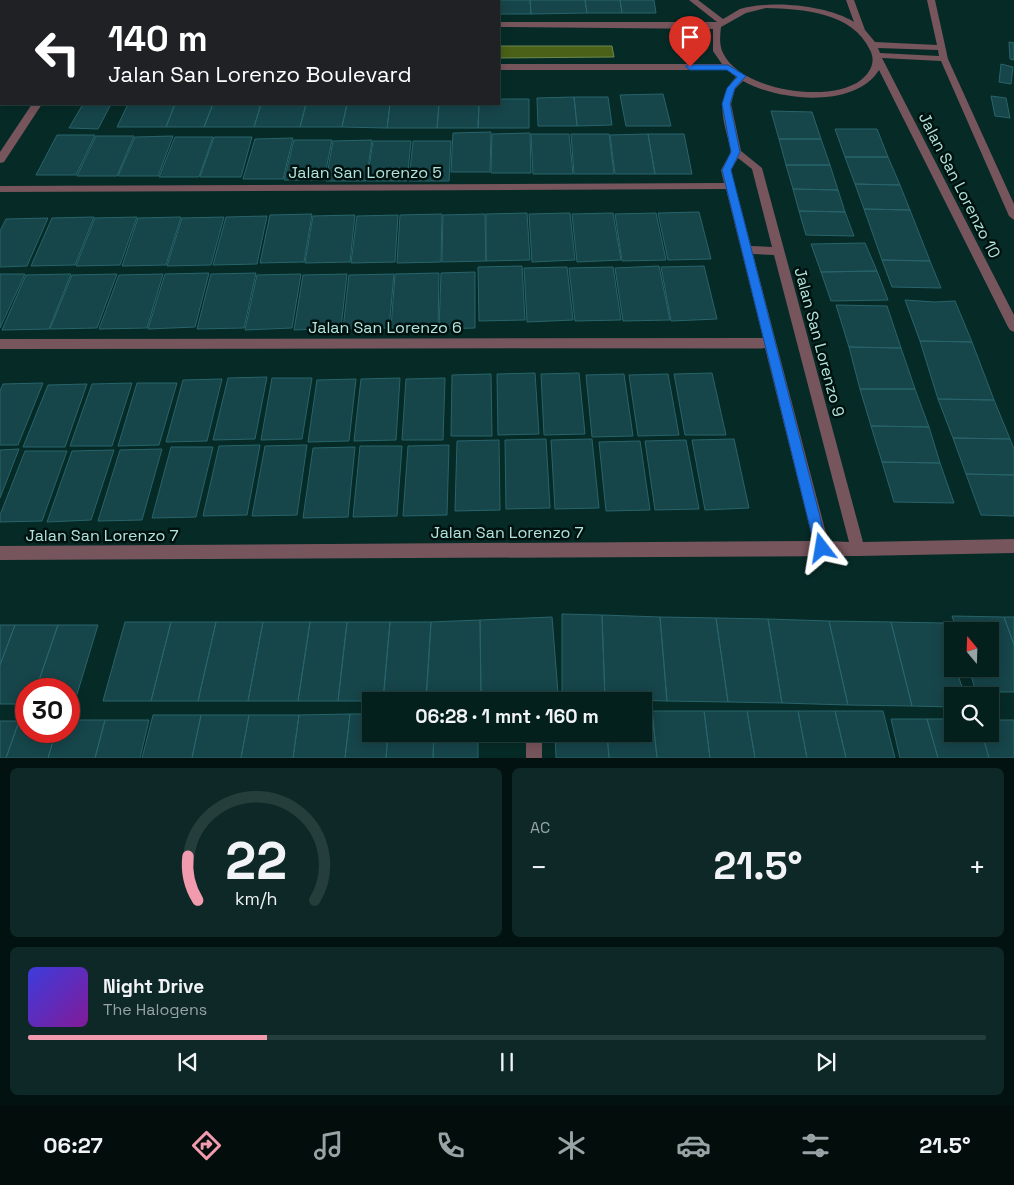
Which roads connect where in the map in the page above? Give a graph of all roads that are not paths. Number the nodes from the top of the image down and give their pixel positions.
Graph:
1 (850, 0) edge
2 (931, 0) edge
3 (696, 3) edge
4 (853, 13) junction
5 (734, 15) junction
6 (842, 19) junction
7 (500, 25) edge
8 (720, 25) junction
9 (861, 31) junction
10 (874, 45) junction
11 (941, 48) junction
12 (878, 57) junction
13 (944, 59) junction
14 (500, 67) edge
15 (728, 67) junction
16 (742, 76) junction
17 (867, 80) junction
18 (756, 83) junction
19 (890, 83) junction
20 (731, 88) junction
21 (36, 105) edge
22 (736, 152) junction
23 (0, 160) edge
24 (730, 186) junction
25 (0, 189) edge
26 (1014, 216) edge
27 (746, 250) junction
28 (779, 251) junction
29 (1014, 327) edge
30 (770, 343) junction
31 (0, 344) edge
32 (1014, 546) edge
33 (822, 548) junction
34 (858, 549) junction
35 (0, 553) edge
36 (534, 742) edge
37 (534, 758) edge

1 - 4 street
2 - 11 street
3 - 5 street
3 - 8 street
4 - 6 street
4 - 9 street
5 - 6 street
5 - 8 street
6 - 9 street
7 - 8 street
8 - 15 street
9 - 10 street
10 - 11 street
10 - 12 street, Jalan San Lorenzo 10
11 - 13 street
12 - 13 street
12 - 17 street
12 - 19 street, Jalan San Lorenzo 10
13 - 26 street
14 - 15 street
15 - 16 street
16 - 18 street
16 - 20 street
17 - 18 street
17 - 19 street
18 - 20 street
19 - 29 street, Jalan San Lorenzo 10
20 - 22 street
21 - 23 street
22 - 24 street
22 - 28 street, Jalan San Lorenzo 9
24 - 25 street, Jalan San Lorenzo 5
24 - 27 street
27 - 28 street
27 - 30 street
28 - 34 street, Jalan San Lorenzo 9
30 - 31 street, Jalan San Lorenzo 6
30 - 33 street
32 - 34 street, Jalan San Lorenzo 7
33 - 34 street, Jalan San Lorenzo 7
33 - 35 street, Jalan San Lorenzo 7
36 - 37 street

